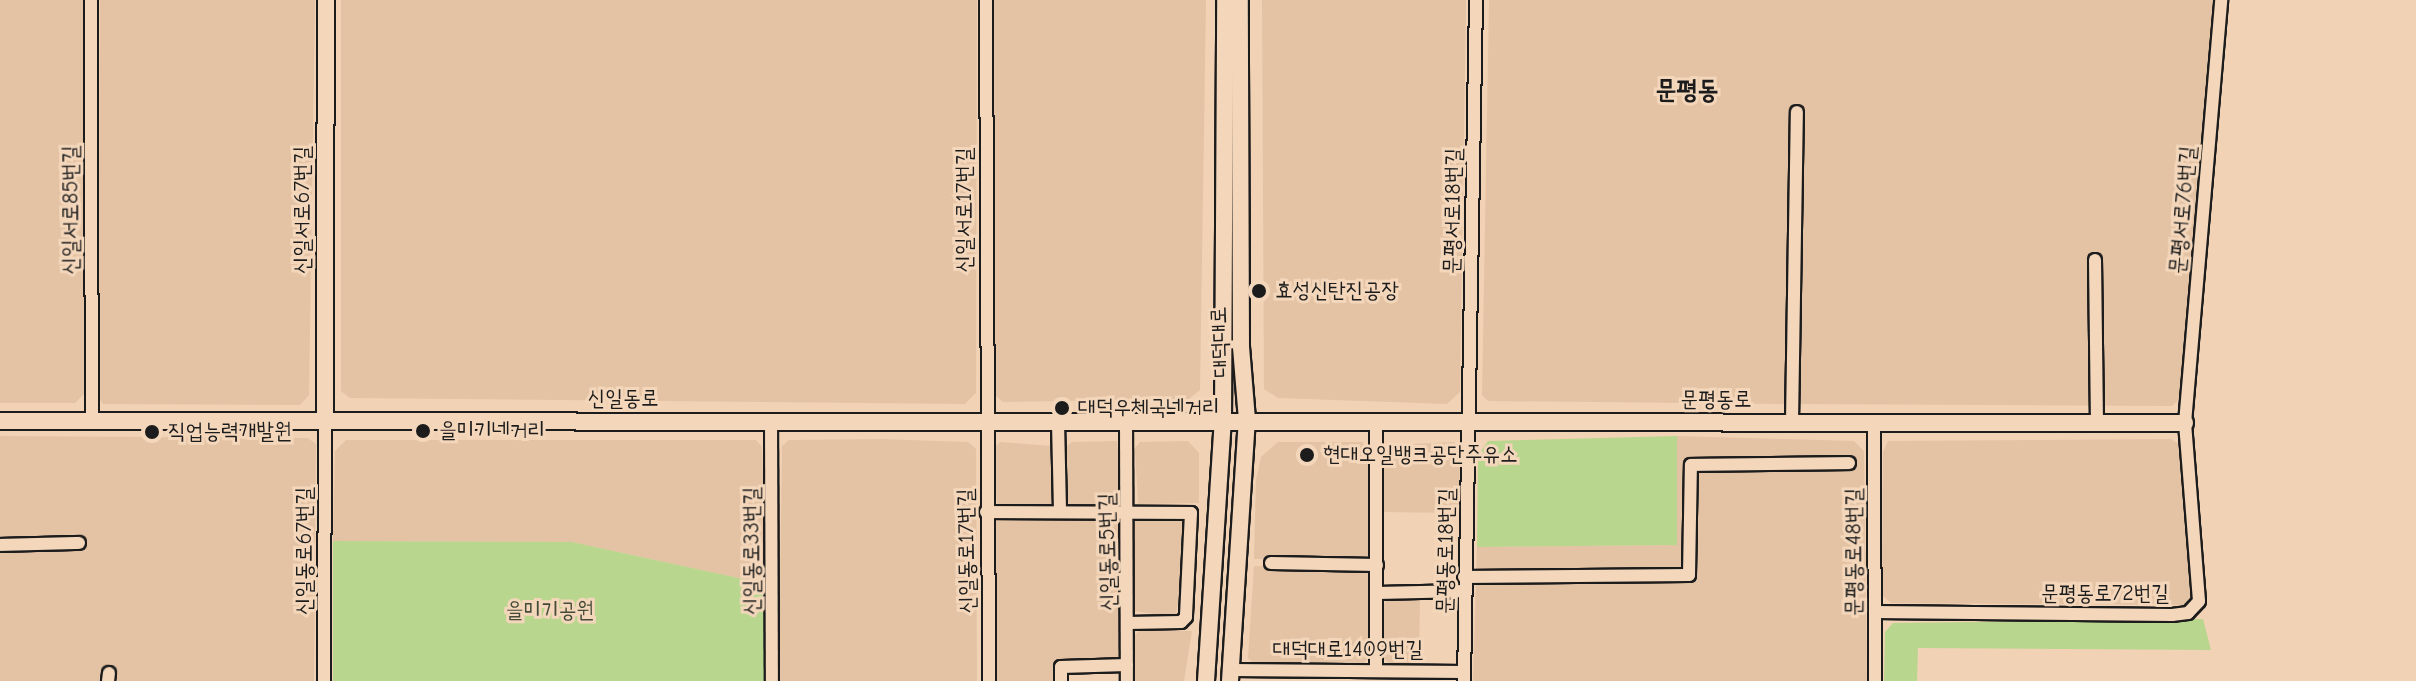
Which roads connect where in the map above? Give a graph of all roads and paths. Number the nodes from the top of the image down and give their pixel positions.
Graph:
1 (91, 0) edge
2 (326, 0) edge
3 (986, 0) edge
4 (1225, 0) edge
5 (1240, 0) edge
6 (1476, 0) edge
7 (2221, 0) edge
8 (1797, 112) dead end
9 (2095, 260) dead end
10 (1223, 419) junction
11 (92, 420) junction
12 (1247, 420) junction
13 (0, 421) edge
14 (325, 421) junction
15 (771, 421) junction
16 (985, 421) junction
17 (1058, 422) junction
18 (1126, 422) junction
19 (1470, 422) junction
20 (1792, 422) junction
21 (1874, 422) junction
22 (1376, 423) junction
23 (2097, 423) junction
24 (2185, 423) junction
25 (1849, 463) dead end
26 (1060, 511) junction
27 (986, 512) junction
28 (1127, 512) junction
29 (79, 543) dead end
30 (0, 545) edge
31 (1271, 563) dead end
32 (1377, 565) junction
33 (1464, 577) junction
34 (1465, 591) junction
35 (1377, 593) junction
36 (1875, 612) junction
37 (1128, 623) junction
38 (1127, 665) junction
39 (1376, 668) junction
40 (1231, 676) edge
41 (1464, 676) edge
42 (324, 681) edge
43 (772, 681) edge
44 (989, 681) edge
45 (1061, 681) edge
46 (1127, 681) edge
47 (1206, 681) edge
48 (1875, 681) edge

1 - 11 street, 신일서로85번길
2 - 14 main road, 신일서로67번길
3 - 16 street, 신일서로17번길
4 - 10 main road, 대덕대로
5 - 12 main road, 대덕대로
6 - 19 street, 문평서로18번길
7 - 24 street, 문평서로76번길
8 - 20 street
9 - 23 street
10 - 12 main road, 신일동로
10 - 18 main road, 신일동로
10 - 47 main road, 대덕대로
11 - 13 main road, 신일동로
11 - 14 main road, 신일동로
12 - 22 main road, 문평동로
12 - 40 main road, 대덕대로
14 - 15 main road, 신일동로
14 - 42 street, 신일동로67번길
15 - 16 main road, 신일동로
15 - 43 street, 신일동로33번길
16 - 17 main road, 신일동로
16 - 27 street, 신일동로17번길
17 - 18 main road, 신일동로
17 - 26 street
18 - 28 street, 신일동로5번길
19 - 20 main road, 문평동로
19 - 22 main road, 문평동로
19 - 33 street, 문평동로18번길
20 - 21 main road, 문평동로
21 - 23 main road, 문평동로
21 - 36 street, 문평동로48번길
22 - 32 street
23 - 24 main road, 문평동로
24 - 36 street, 문평동로72번길
25 - 33 street
26 - 27 street
26 - 28 street
27 - 44 street, 신일동로17번길
28 - 37 street, 신일동로5번길
28 - 37 street
29 - 30 street
31 - 32 street
32 - 35 street
33 - 34 street, 문평동로18번길
34 - 35 street
34 - 41 street, 문평동로18번길
35 - 39 street
36 - 48 street, 문평동로48번길
37 - 38 street, 신일동로5번길
38 - 45 street
38 - 46 street, 신일동로5번길
39 - 40 street, 대덕대로1409번길
39 - 41 street, 대덕대로1409번길

